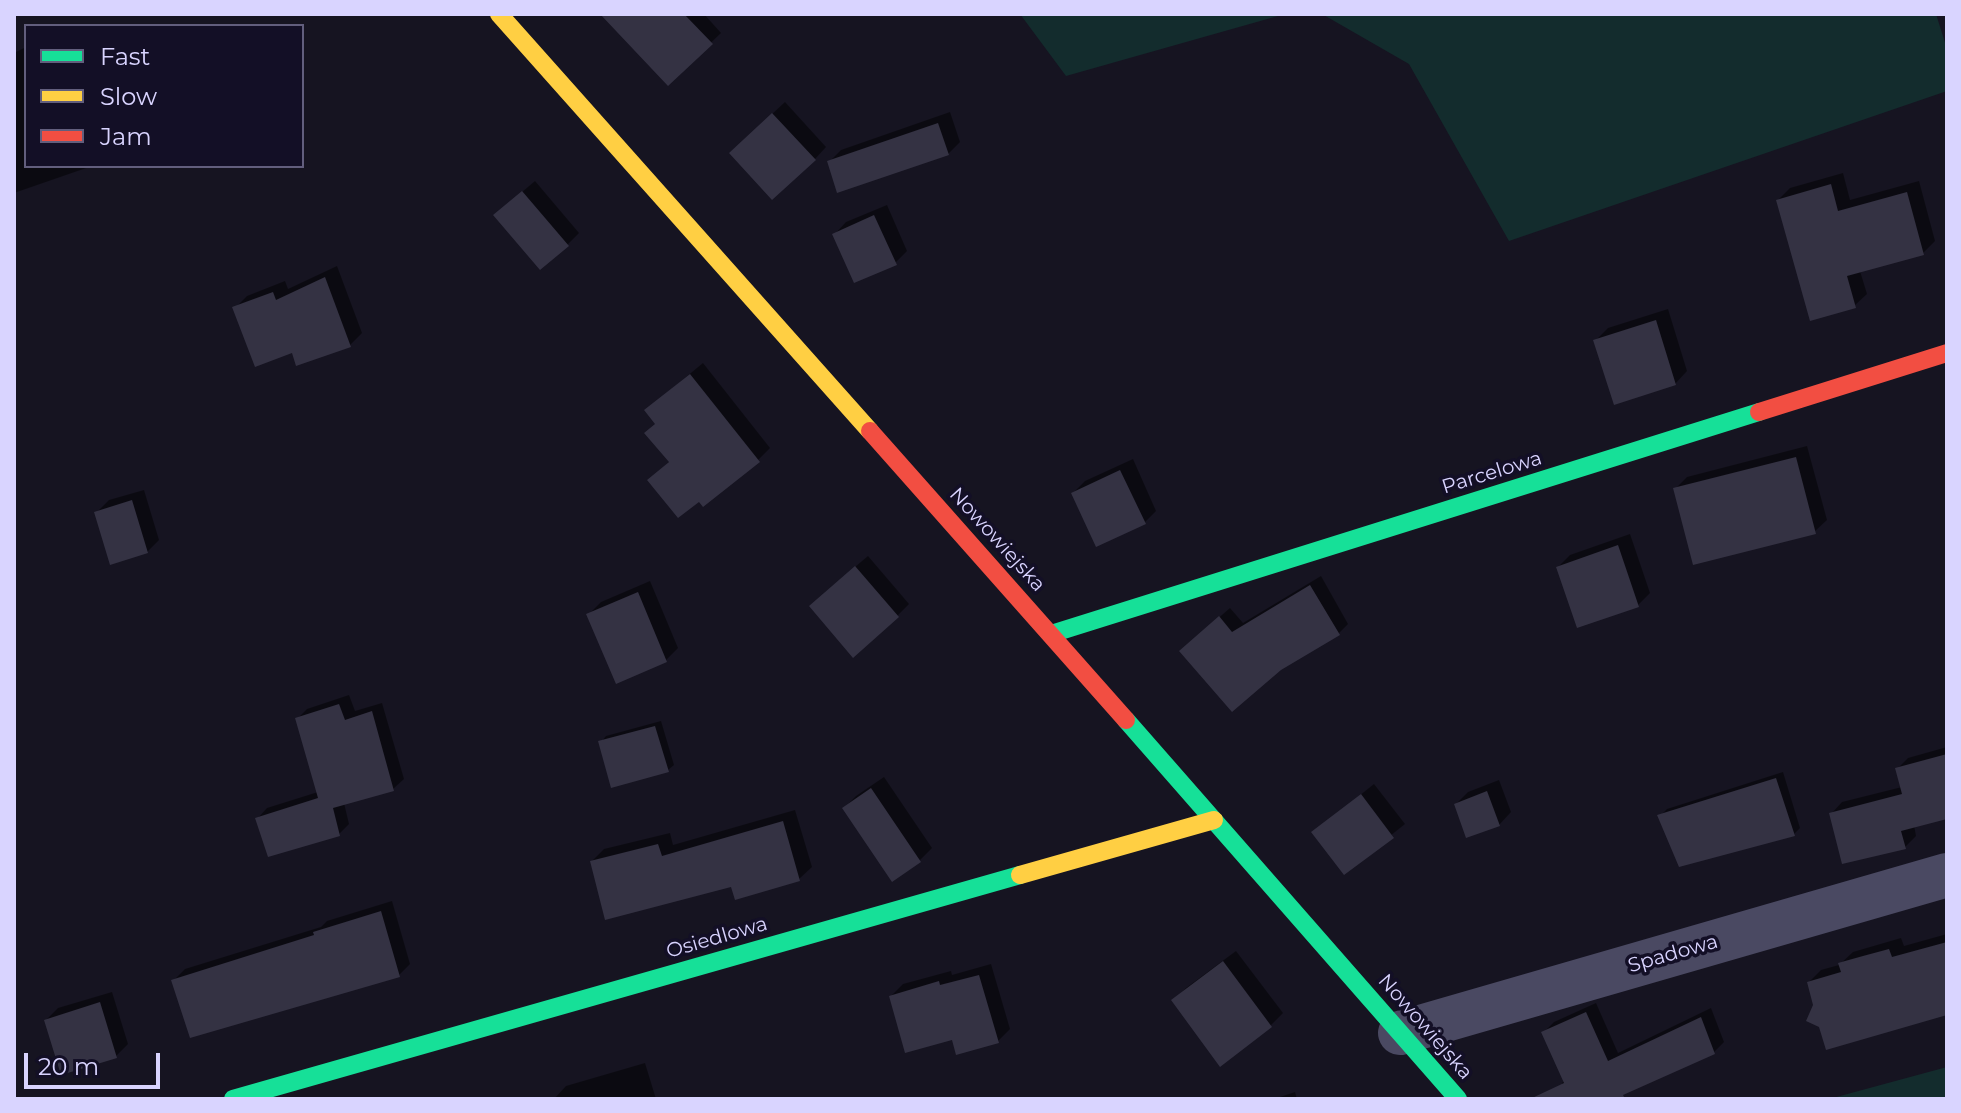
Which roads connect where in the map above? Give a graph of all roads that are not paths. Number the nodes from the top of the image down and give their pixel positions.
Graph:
1 (499, 14) edge
2 (1947, 353) edge
3 (1051, 634) junction
4 (1214, 820) junction
5 (1947, 875) edge
6 (1400, 1033) junction
7 (233, 1099) edge
8 (1458, 1099) edge

1 - 3 street, Nowowiejska
2 - 3 street, Parcelowa
3 - 4 street, Nowowiejska
4 - 6 street, Nowowiejska
4 - 7 street, Osiedlowa
5 - 6 street, Spadowa
6 - 8 street, Nowowiejska

